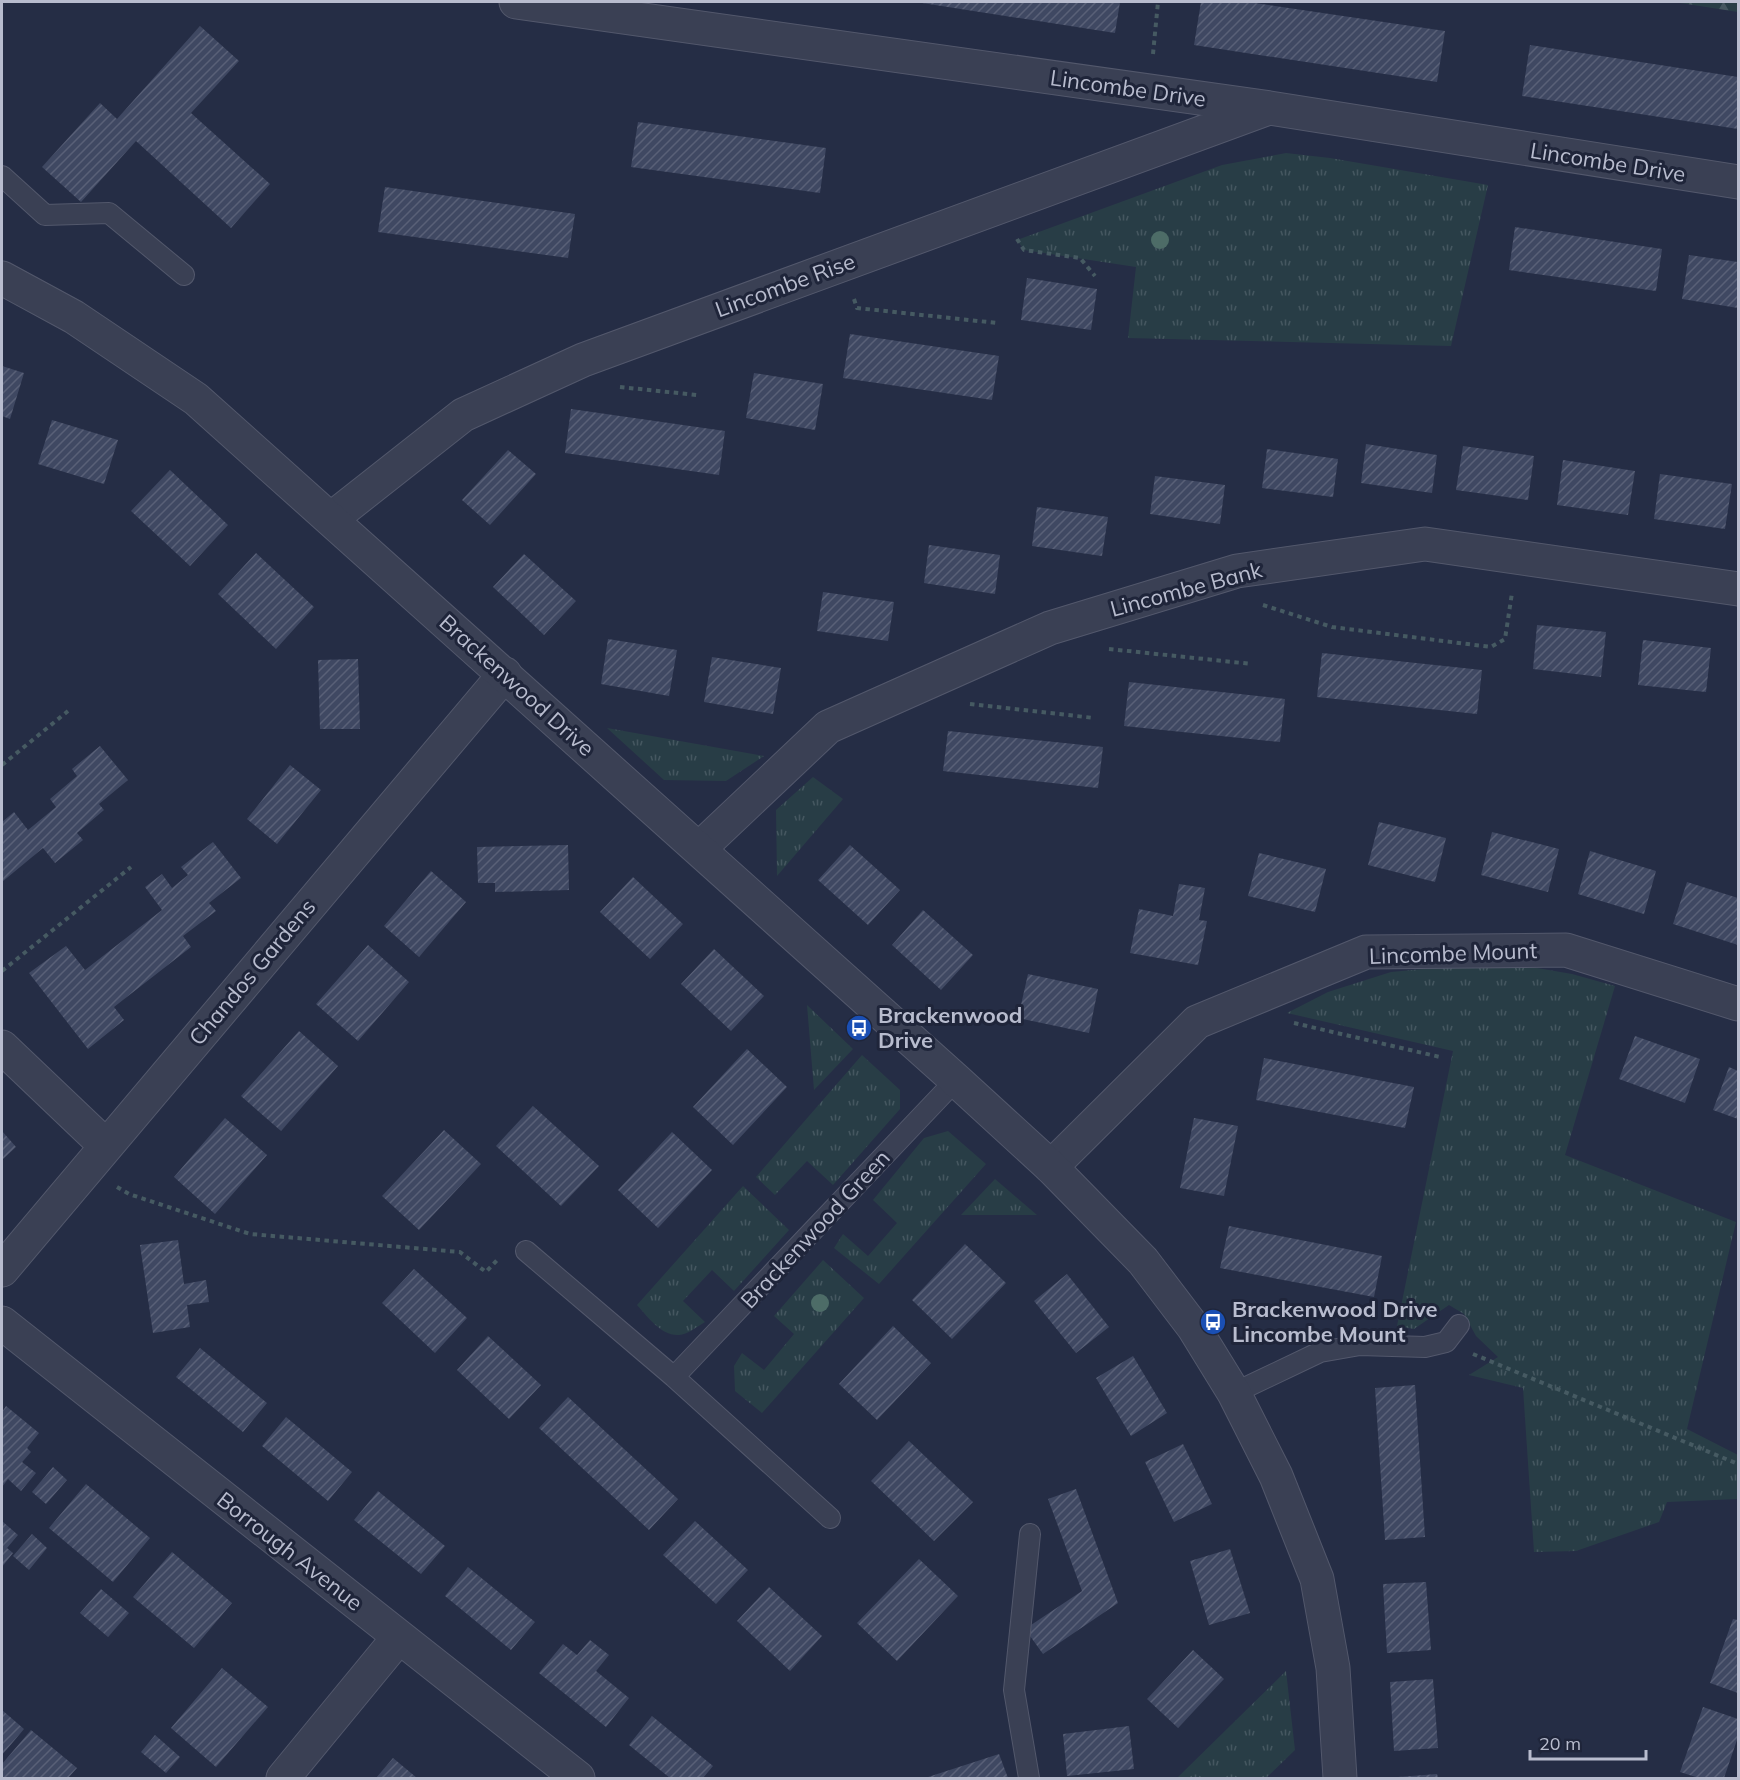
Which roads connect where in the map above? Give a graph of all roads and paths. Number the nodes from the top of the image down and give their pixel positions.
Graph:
1 (516, 2) edge
2 (1158, 2) edge
3 (1149, 91) junction
4 (1270, 108) junction
5 (2, 176) edge
6 (1738, 182) edge
7 (998, 207) junction
8 (840, 265) junction
9 (184, 275) dead end
10 (1095, 276) dead end
11 (2, 278) edge
12 (997, 323) dead end
13 (583, 360) junction
14 (697, 395) dead end
15 (331, 519) junction
16 (1517, 557) junction
17 (1255, 568) junction
18 (1738, 589) edge
19 (1106, 649) dead end
20 (1252, 664) dead end
21 (948, 673) junction
22 (505, 674) junction
23 (69, 711) dead end
24 (1094, 718) dead end
25 (2, 765) edge
26 (700, 848) junction
27 (131, 867) dead end
28 (2, 971) edge
29 (1266, 994) junction
30 (1738, 1004) edge
31 (2, 1047) edge
32 (1440, 1057) dead end
33 (956, 1080) junction
34 (105, 1145) junction
35 (1051, 1167) junction
36 (85, 1169) junction
37 (526, 1251) joint
38 (2, 1270) edge
39 (2, 1323) edge
40 (1459, 1325) dead end
41 (1446, 1342) junction
42 (674, 1377) junction
43 (1234, 1393) junction
44 (1738, 1464) edge
45 (830, 1518) dead end
46 (1030, 1534) dead end
47 (399, 1638) junction
48 (283, 1779) edge
49 (578, 1779) edge
50 (1029, 1779) edge
51 (1340, 1779) edge

1 - 3 street, Lincombe Drive
2 - 3 path
3 - 4 street, Lincombe Drive
4 - 6 street, Lincombe Drive
4 - 7 street, Lincombe Rise
5 - 9 lane
7 - 8 street, Lincombe Rise
7 - 10 path
8 - 12 path
8 - 13 street, Lincombe Rise
11 - 15 street, Brackenwood Drive
13 - 14 path
13 - 15 street, Lincombe Rise
15 - 22 street, Brackenwood Drive
16 - 17 street, Lincombe Bank
16 - 17 path
16 - 18 street, Lincombe Bank
17 - 21 street, Lincombe Bank
19 - 20 path
21 - 24 path
21 - 26 street, Lincombe Bank
22 - 26 street, Brackenwood Drive
22 - 34 street, Chandos Gardens
23 - 25 path
26 - 33 street, Brackenwood Drive
27 - 28 path
29 - 30 street, Lincombe Mount
29 - 32 path
29 - 35 street, Lincombe Mount
31 - 34 street
33 - 35 street, Brackenwood Drive
33 - 42 lane, Brackenwood Green
34 - 36 street, Chandos Gardens
35 - 43 street, Brackenwood Drive
36 - 37 path
36 - 38 street, Chandos Gardens
37 - 42 lane
39 - 47 street, Borrough Avenue
40 - 41 lane
41 - 43 lane
41 - 44 path
42 - 45 lane
43 - 51 street, Brackenwood Drive
46 - 50 lane
47 - 48 street
47 - 49 street, Borrough Avenue

